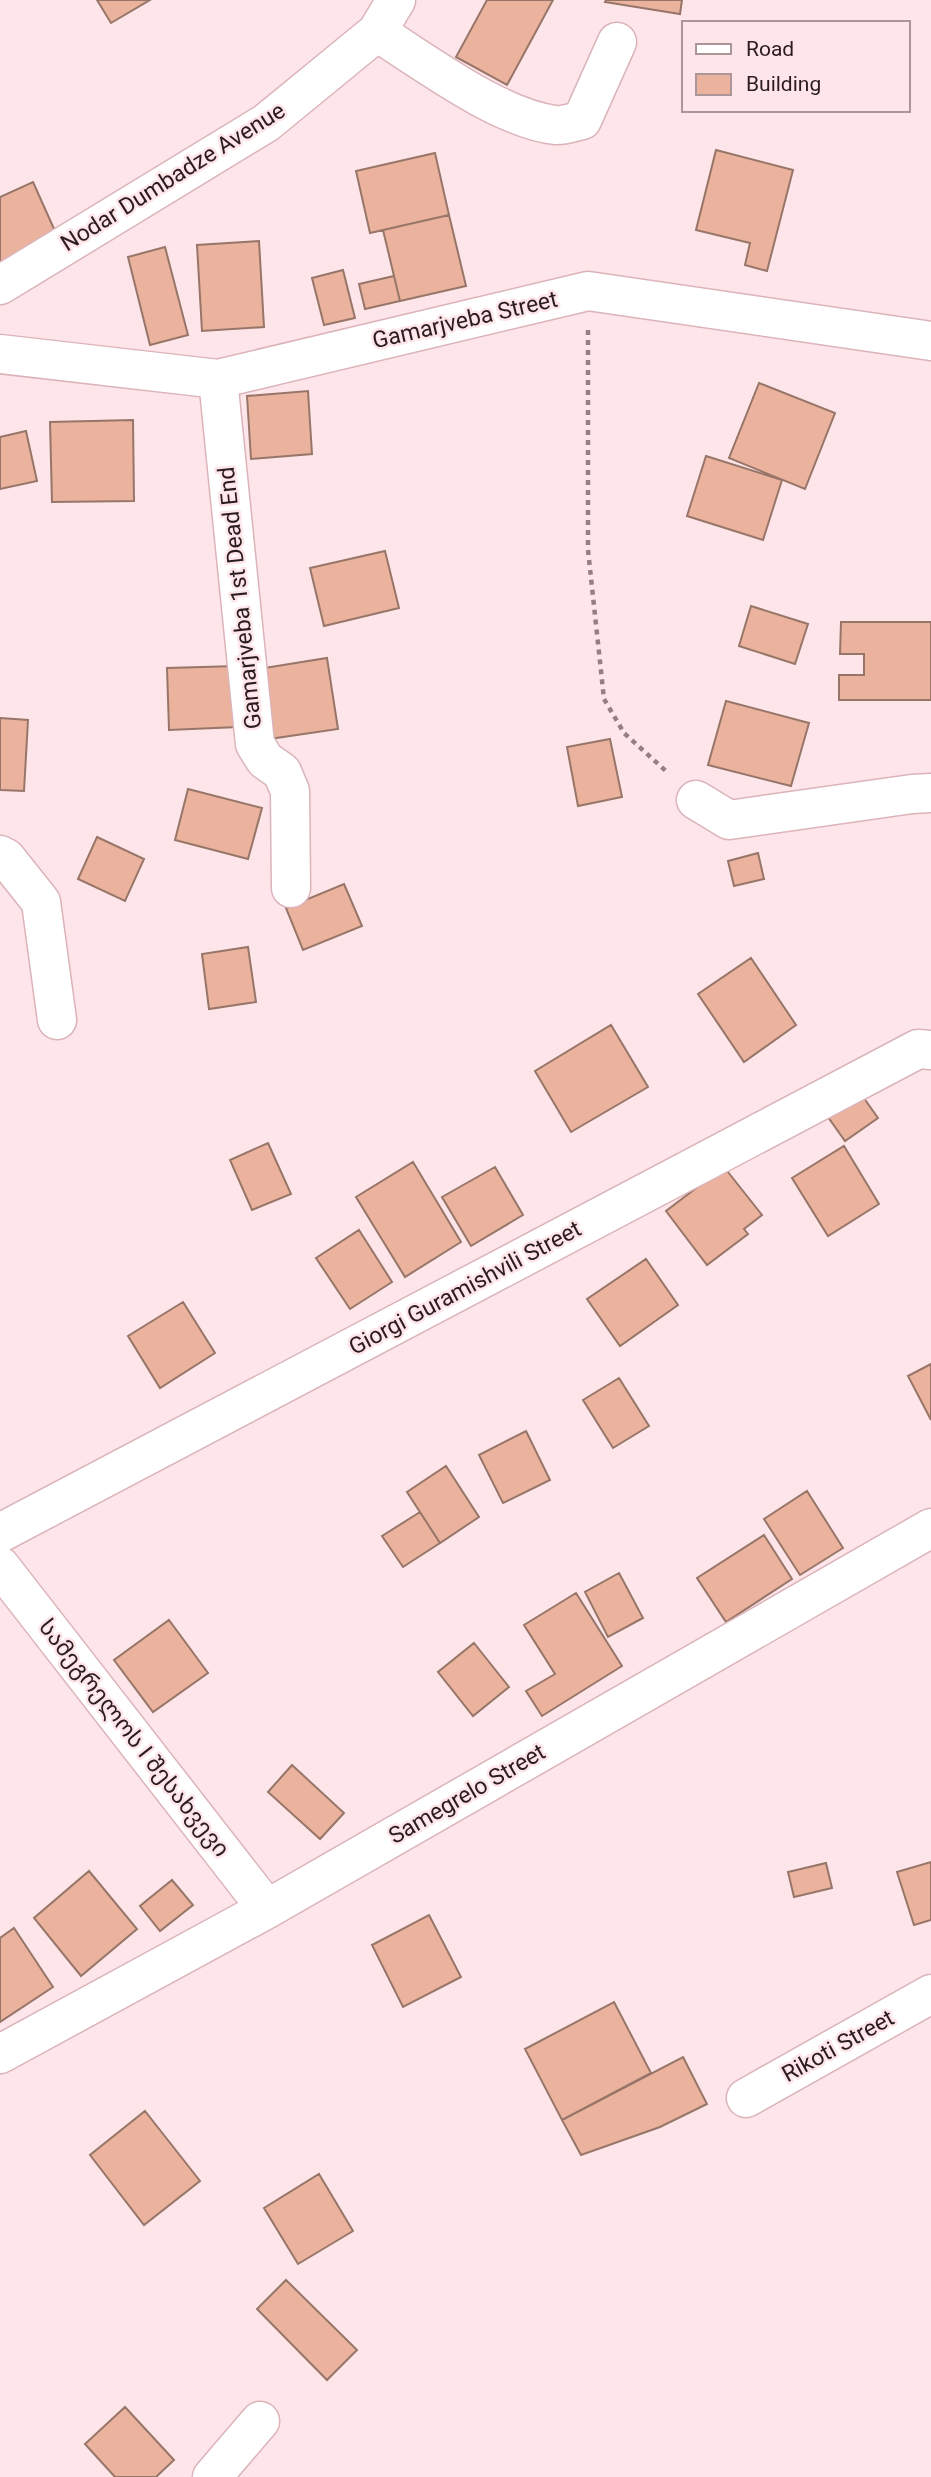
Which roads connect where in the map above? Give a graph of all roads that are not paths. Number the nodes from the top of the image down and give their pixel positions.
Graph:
1 (387, 16) edge
2 (617, 42) dead end
3 (0, 285) edge
4 (931, 341) edge
5 (0, 354) edge
6 (218, 379) junction
7 (931, 793) edge
8 (696, 800) road end
9 (0, 855) edge
10 (290, 888) dead end
11 (57, 1020) dead end
12 (931, 1050) edge
13 (931, 1528) edge
14 (0, 1533) edge
15 (0, 1566) edge
16 (267, 1909) junction
17 (931, 1994) edge
18 (0, 2054) edge
19 (746, 2098) dead end
20 (260, 2421) dead end
21 (212, 2477) edge

1 - 2 street
1 - 3 street, Nodar Dumbadze Avenue
4 - 6 street, Gamarjveba Street
5 - 6 street, Gamarjveba Street
6 - 10 street, Gamarjveba 1st Dead End
7 - 8 street
9 - 11 street
12 - 14 street, Giorgi Guramishvili Street
13 - 16 street, Samegrelo Street
15 - 16 street, სამეგრელოს I შესახვევი
16 - 18 street, Samegrelo Street
17 - 19 street, Rikoti Street
20 - 21 street

